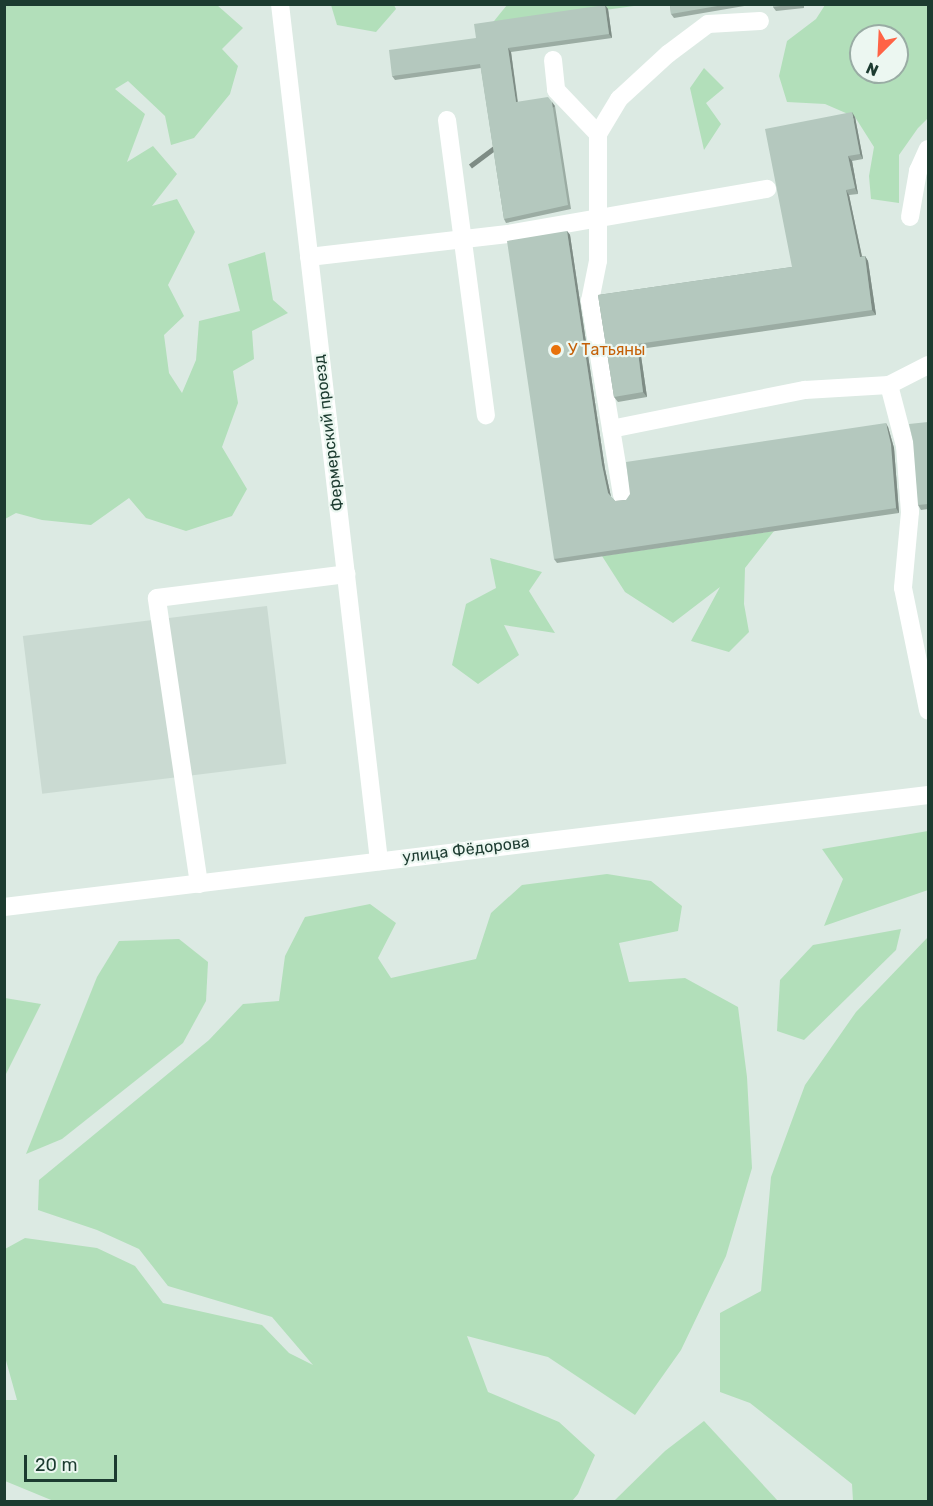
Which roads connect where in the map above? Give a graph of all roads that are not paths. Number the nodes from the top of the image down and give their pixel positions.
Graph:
1 (280, 4) edge
2 (760, 21) dead end
3 (553, 60) dead end
4 (447, 120) dead end
5 (598, 134) junction
6 (928, 149) edge
7 (767, 189) dead end
8 (910, 217) dead end
9 (600, 218) junction
10 (463, 239) junction
11 (309, 257) junction
12 (928, 365) edge
13 (889, 385) junction
14 (486, 415) dead end
15 (611, 429) junction
16 (622, 495) dead end
17 (346, 574) junction
18 (928, 710) edge
19 (928, 795) edge
20 (379, 861) junction
21 (199, 884) junction
22 (4, 908) edge

1 - 11 street, Фермерский проезд
2 - 5 street
3 - 5 street
4 - 10 street
5 - 9 street
6 - 8 street
7 - 9 street
9 - 10 street
9 - 15 street
10 - 11 street
10 - 14 street
11 - 17 street, Фермерский проезд
12 - 13 street
13 - 15 street
13 - 18 street
15 - 16 street
17 - 20 street, Фермерский проезд
17 - 21 street
19 - 20 street, улица Фёдорова
20 - 21 street, улица Фёдорова
21 - 22 street, улица Фёдорова

